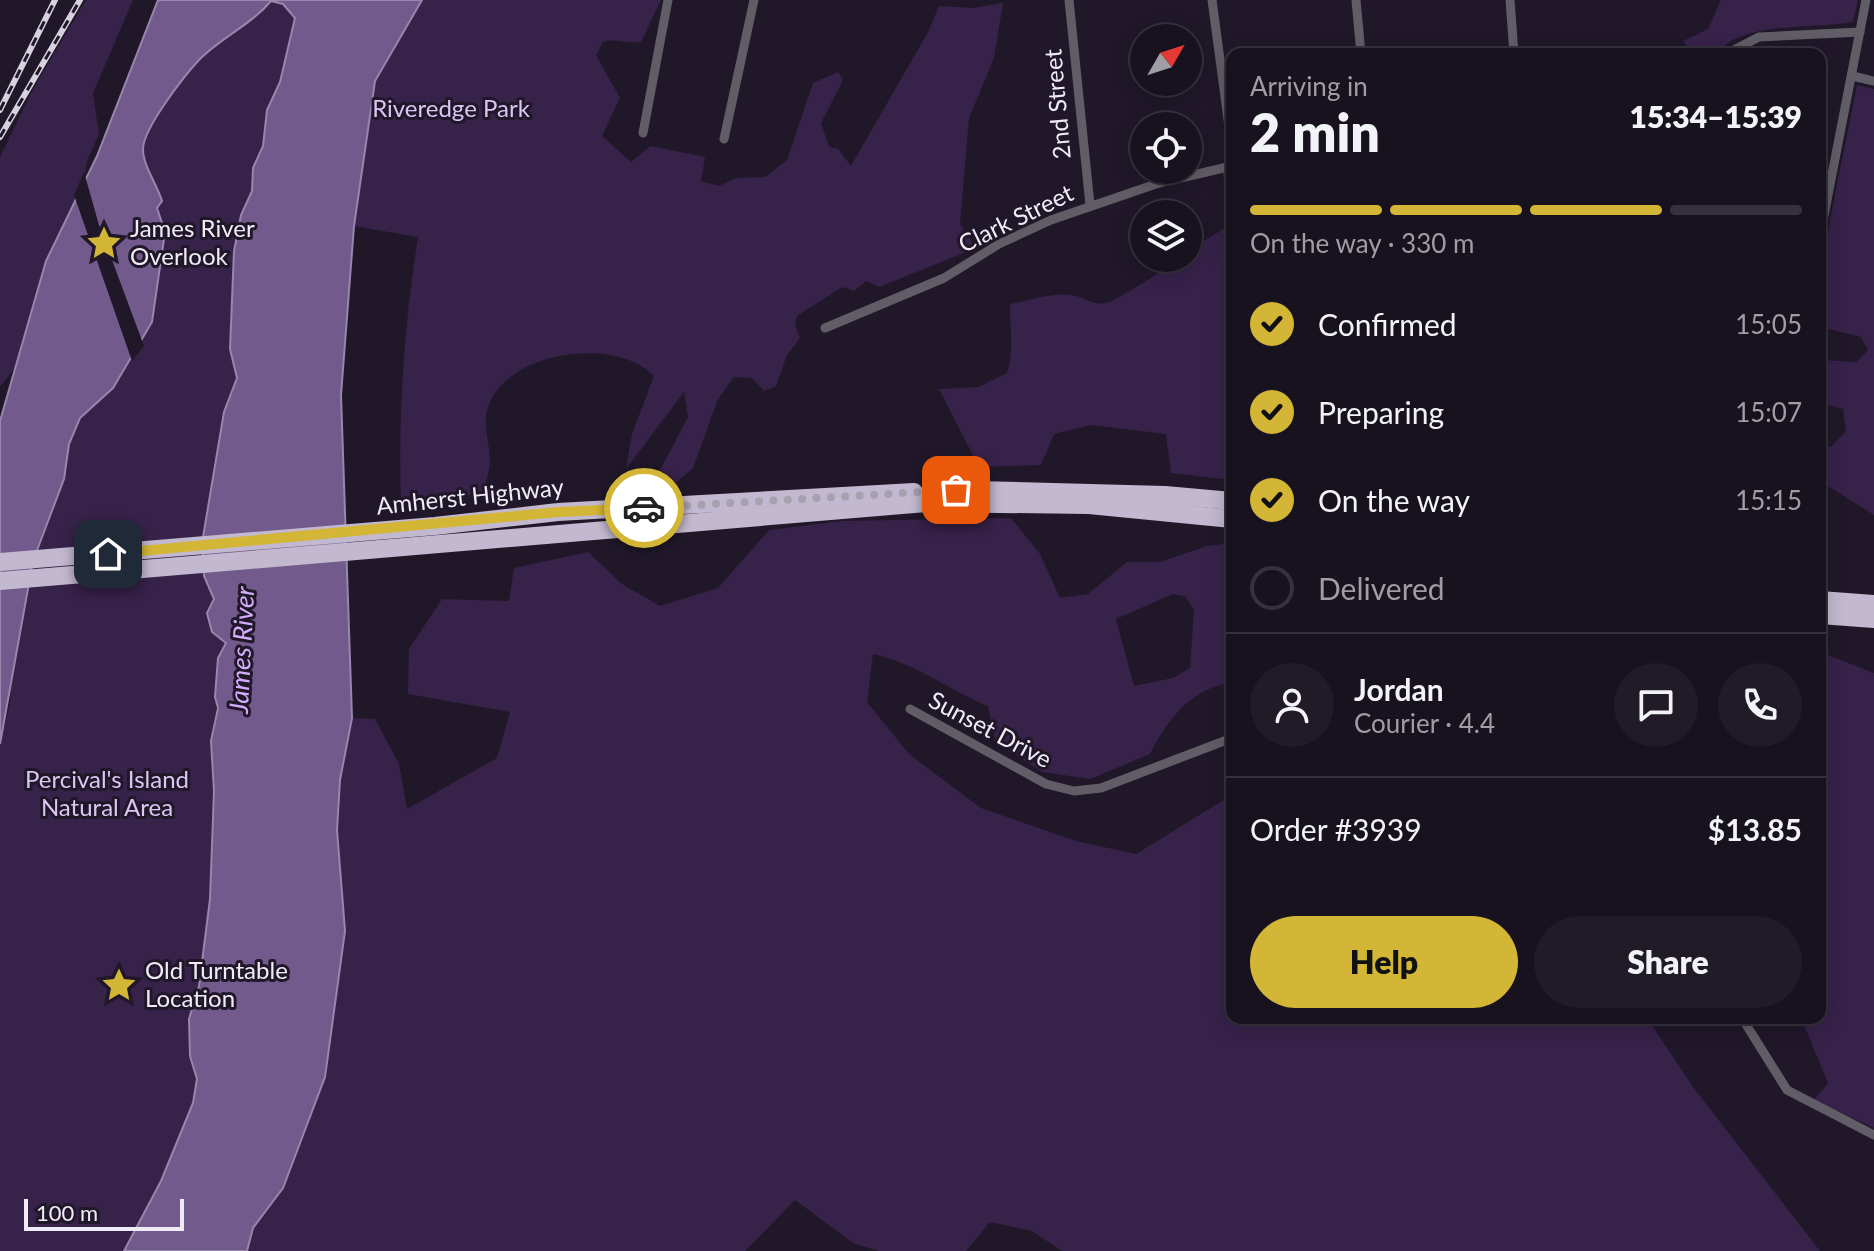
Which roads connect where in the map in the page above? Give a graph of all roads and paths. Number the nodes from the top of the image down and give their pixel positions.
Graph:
1 (668, 0) edge
2 (754, 0) edge
3 (1069, 0) edge
4 (1212, 0) edge
5 (1356, 0) edge
6 (1510, 0) edge
7 (1866, 0) edge
8 (1860, 32) junction
9 (1360, 48) edge
10 (1514, 48) edge
11 (1738, 48) edge
12 (1852, 76) junction
13 (1874, 81) edge
14 (1226, 104) edge
15 (643, 133) dead end
16 (724, 139) dead end
17 (1226, 165) edge
18 (1090, 205) junction
19 (1826, 206) edge
20 (825, 328) dead end
21 (1226, 501) edge
22 (1226, 518) edge
23 (435, 535) junction
24 (0, 562) edge
25 (0, 581) edge
26 (1826, 600) edge
27 (1874, 604) edge
28 (1826, 616) edge
29 (1874, 621) edge
30 (910, 709) dead end
31 (1226, 740) edge
32 (1746, 1024) edge
33 (1874, 1135) edge

1 - 15 street
2 - 16 street
3 - 18 street, 2nd Street
4 - 14 street
5 - 9 street
6 - 10 street
7 - 8 street
8 - 11 street
8 - 12 street
12 - 13 street
12 - 19 street
17 - 18 street, Clark Street
18 - 20 street, Clark Street
21 - 23 highway, Amherst Highway
22 - 23 highway, Amherst Highway
23 - 24 highway, Amherst Highway
23 - 25 highway, Amherst Highway
26 - 27 highway
28 - 29 highway
30 - 31 street, Sunset Drive
32 - 33 street

